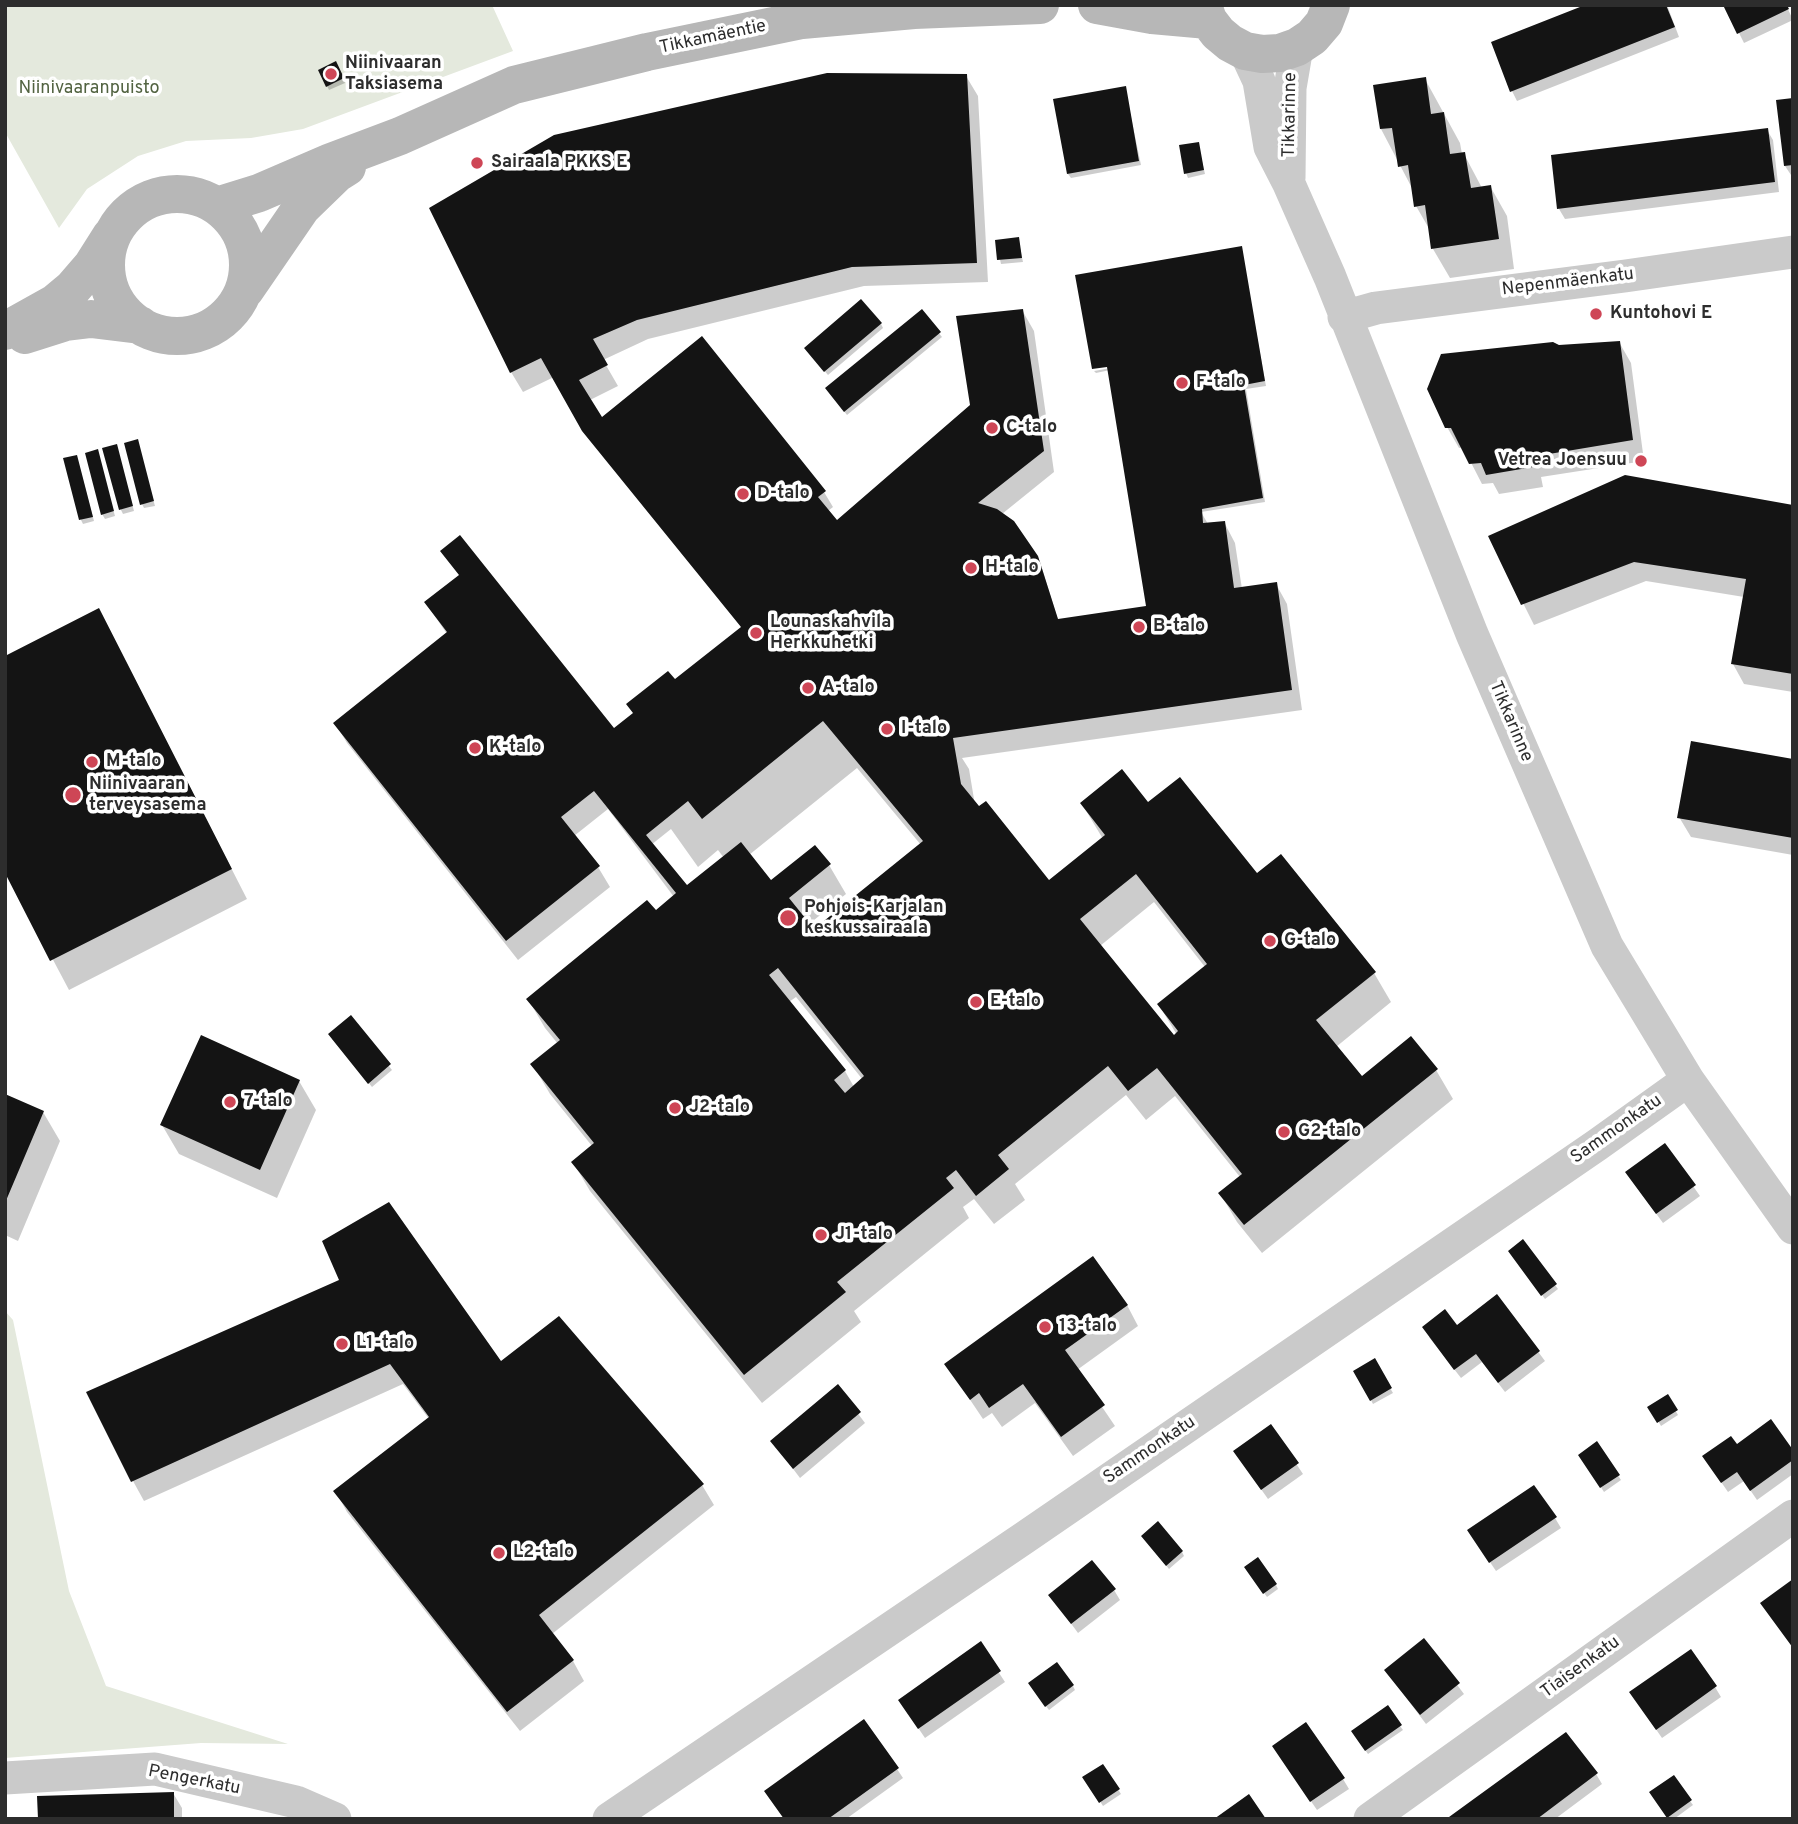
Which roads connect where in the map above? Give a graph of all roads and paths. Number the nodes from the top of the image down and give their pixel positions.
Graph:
1 (1040, 5) edge
2 (1097, 5) edge
3 (1339, 5) edge
4 (1331, 6) edge
5 (1206, 13) edge
6 (1297, 47) junction
7 (1245, 51) junction
8 (400, 136) junction
9 (1289, 184) junction
10 (217, 206) junction
11 (114, 231) junction
12 (1793, 252) edge
13 (239, 299) junction
14 (1344, 317) junction
15 (139, 325) junction
16 (5, 331) edge
17 (5, 342) edge
18 (1688, 1080) junction
19 (1793, 1228) edge
20 (1793, 1516) edge
21 (5, 1778) edge
22 (335, 1819) edge
23 (609, 1819) edge
24 (1370, 1819) edge

1 - 8 street, Tikkamäentie
2 - 5 street
3 - 4 street
4 - 6 street
5 - 7 street
6 - 7 street
6 - 9 street, Tikkarinne
7 - 9 street, Tikkarinne
8 - 10 street, Tikkamäentie
8 - 13 street, Tikkamäentie
9 - 14 street, Tikkarinne
10 - 11 street
10 - 13 street
11 - 15 street
11 - 16 street
12 - 14 street, Nepenmäenkatu
13 - 15 street
14 - 18 street, Tikkarinne
15 - 17 street
18 - 19 street, Tikkarinne
18 - 23 street, Sammonkatu
20 - 24 street, Tiaisenkatu
21 - 22 street, Pengerkatu

